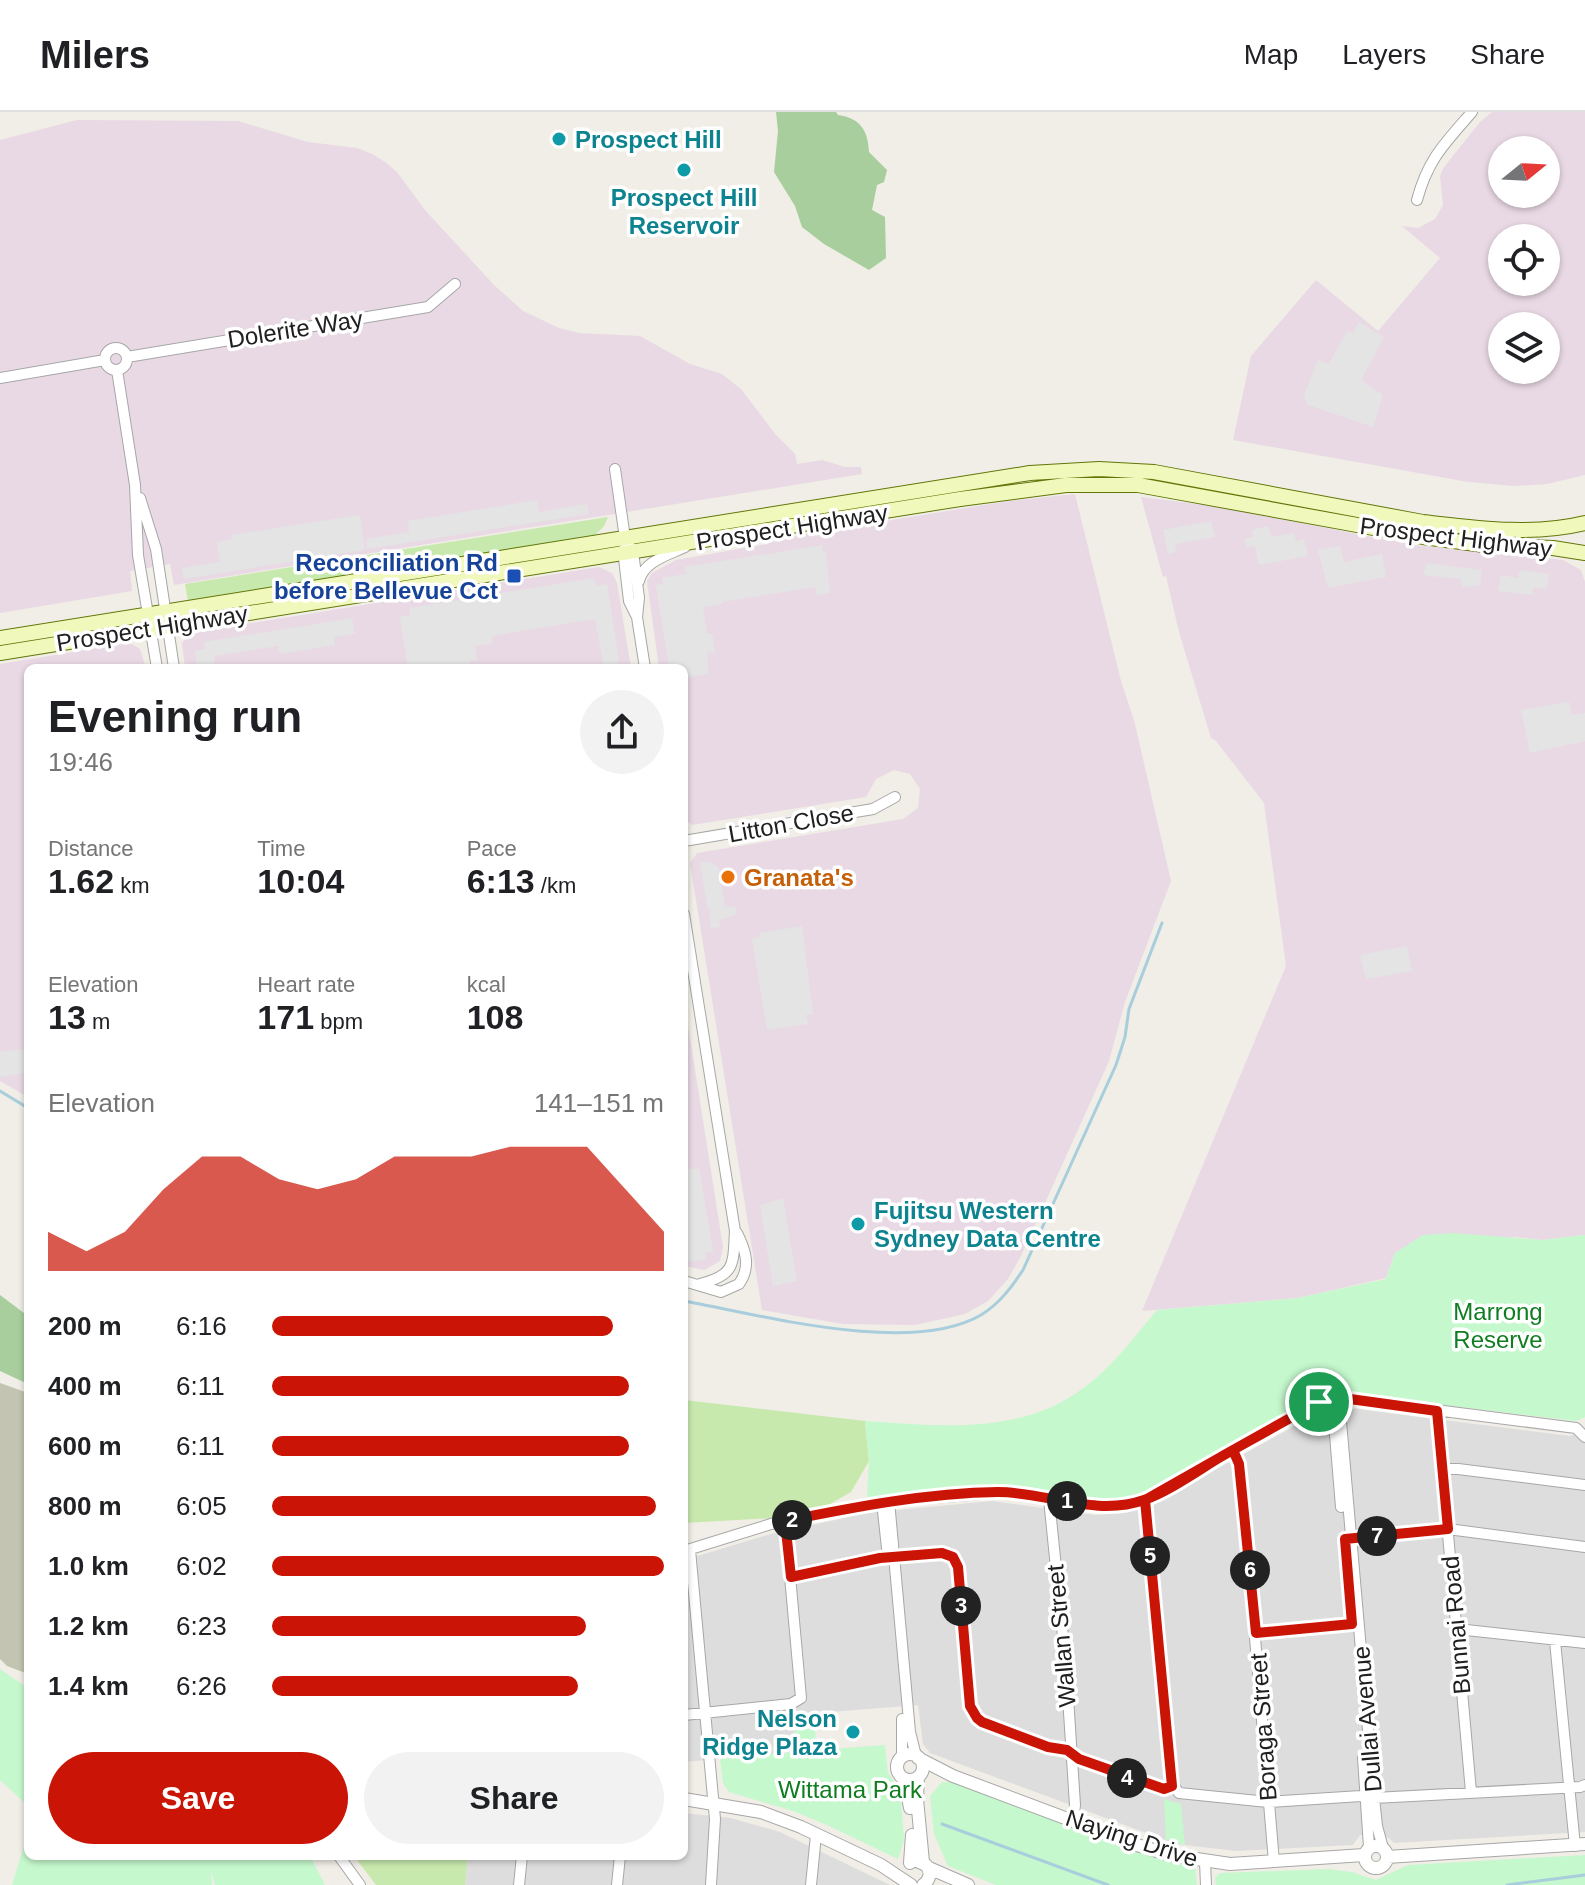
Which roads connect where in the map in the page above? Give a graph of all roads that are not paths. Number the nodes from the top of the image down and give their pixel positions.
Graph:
1 (1472, 112) edge
2 (1417, 200) dead end
3 (455, 284) dead end
4 (127, 357) junction
5 (105, 360) junction
6 (117, 370) junction
7 (0, 378) edge
8 (615, 469) dead end
9 (135, 485) junction
10 (1585, 523) edge
11 (625, 538) junction
12 (694, 542) junction
13 (627, 553) junction
14 (1585, 553) edge
15 (637, 588) junction
16 (637, 617) junction
17 (166, 619) junction
18 (149, 621) junction
19 (0, 638) edge
20 (0, 653) edge
21 (156, 664) edge
22 (173, 664) edge
23 (644, 664) edge
24 (895, 797) dead end
25 (688, 840) edge
26 (688, 939) edge
27 (735, 1231) junction
28 (688, 1282) edge
29 (700, 1284) junction
30 (1335, 1399) junction
31 (1437, 1411) junction
32 (1585, 1437) edge
33 (1233, 1450) junction
34 (1443, 1469) junction
35 (1585, 1485) edge
36 (1049, 1499) junction
37 (1145, 1500) junction
38 (886, 1501) junction
39 (785, 1521) junction
40 (1448, 1529) junction
41 (1348, 1539) junction
42 (1585, 1547) edge
43 (688, 1550) edge
44 (891, 1557) junction
45 (688, 1559) edge
46 (791, 1577) junction
47 (1355, 1624) junction
48 (1457, 1629) junction
49 (1256, 1633) junction
50 (1555, 1641) junction
51 (1585, 1643) edge
52 (706, 1712) junction
53 (688, 1714) edge
54 (1071, 1752) junction
55 (912, 1757) junction
56 (953, 1776) junction
57 (914, 1778) junction
58 (1585, 1785) edge
59 (1172, 1786) junction
60 (1568, 1788) junction
61 (1471, 1792) junction
62 (1370, 1798) junction
63 (688, 1799) edge
64 (714, 1802) junction
65 (1268, 1802) junction
66 (1073, 1820) junction
67 (816, 1835) junction
68 (1580, 1845) edge
69 (1366, 1851) junction
70 (1385, 1852) junction
71 (342, 1860) edge
72 (522, 1860) edge
73 (620, 1860) edge
74 (1205, 1862) junction
75 (1274, 1862) junction
76 (917, 1878) edge
77 (1206, 1881) edge
78 (360, 1885) edge
79 (519, 1885) edge
80 (617, 1885) edge
81 (711, 1885) edge
82 (811, 1885) edge
83 (965, 1885) edge

1 - 2 street
3 - 4 street, Dolerite Way
4 - 5 street
4 - 6 street
5 - 6 street
5 - 7 street
6 - 9 street
8 - 11 street
9 - 17 street
9 - 18 street
10 - 11 main road, Prospect Highway
10 - 14 main road
11 - 13 street
11 - 17 main road, Prospect Highway
12 - 13 main road, Prospect Highway
12 - 14 main road, Prospect Highway
12 - 15 street
13 - 15 street
13 - 16 street
13 - 17 main road, Prospect Highway
15 - 16 street
16 - 23 street
17 - 18 main road, Prospect Highway
17 - 22 street
18 - 19 main road, Prospect Highway
18 - 20 main road, Prospect Highway
18 - 21 street
24 - 25 street, Litton Close
26 - 27 street
27 - 29 street
27 - 29 street
28 - 29 street
30 - 31 street
30 - 33 street
30 - 41 street, Dullai Avenue
31 - 32 street
31 - 34 street, Bunnai Road
33 - 37 street
33 - 49 street, Boraga Street
34 - 35 street
34 - 40 street, Bunnai Road
36 - 37 street
36 - 38 street
36 - 54 street, Wallan Street
37 - 59 street
38 - 39 street
38 - 44 street
39 - 43 street
39 - 46 street
40 - 41 street
40 - 42 street
40 - 48 street, Bunnai Road
41 - 47 street, Dullai Avenue
44 - 46 street
44 - 54 street
44 - 55 street
45 - 52 street
46 - 52 street
47 - 49 street
47 - 62 street, Dullai Avenue
48 - 50 street
48 - 61 street, Bunnai Road
49 - 65 street, Boraga Street
50 - 51 street
50 - 60 street
52 - 53 street
52 - 64 street
54 - 59 street
54 - 66 street, Wallan Street
55 - 56 street, Naying Drive
55 - 57 street
55 - 57 street
56 - 57 street, Naying Drive
56 - 66 street, Naying Drive
57 - 76 street
58 - 60 street
59 - 65 street
60 - 61 street
60 - 68 street
61 - 62 street
62 - 65 street
62 - 69 street, Dullai Avenue
62 - 70 street, Dullai Avenue
63 - 64 street
64 - 67 street
64 - 81 street
65 - 75 street, Boraga Street
66 - 74 street, Naying Drive
67 - 76 street
67 - 82 street
68 - 70 street
69 - 70 street
69 - 70 street
69 - 75 street, Naying Drive
71 - 78 street
72 - 79 street
73 - 80 street
74 - 75 street, Naying Drive
74 - 77 street
76 - 83 street

